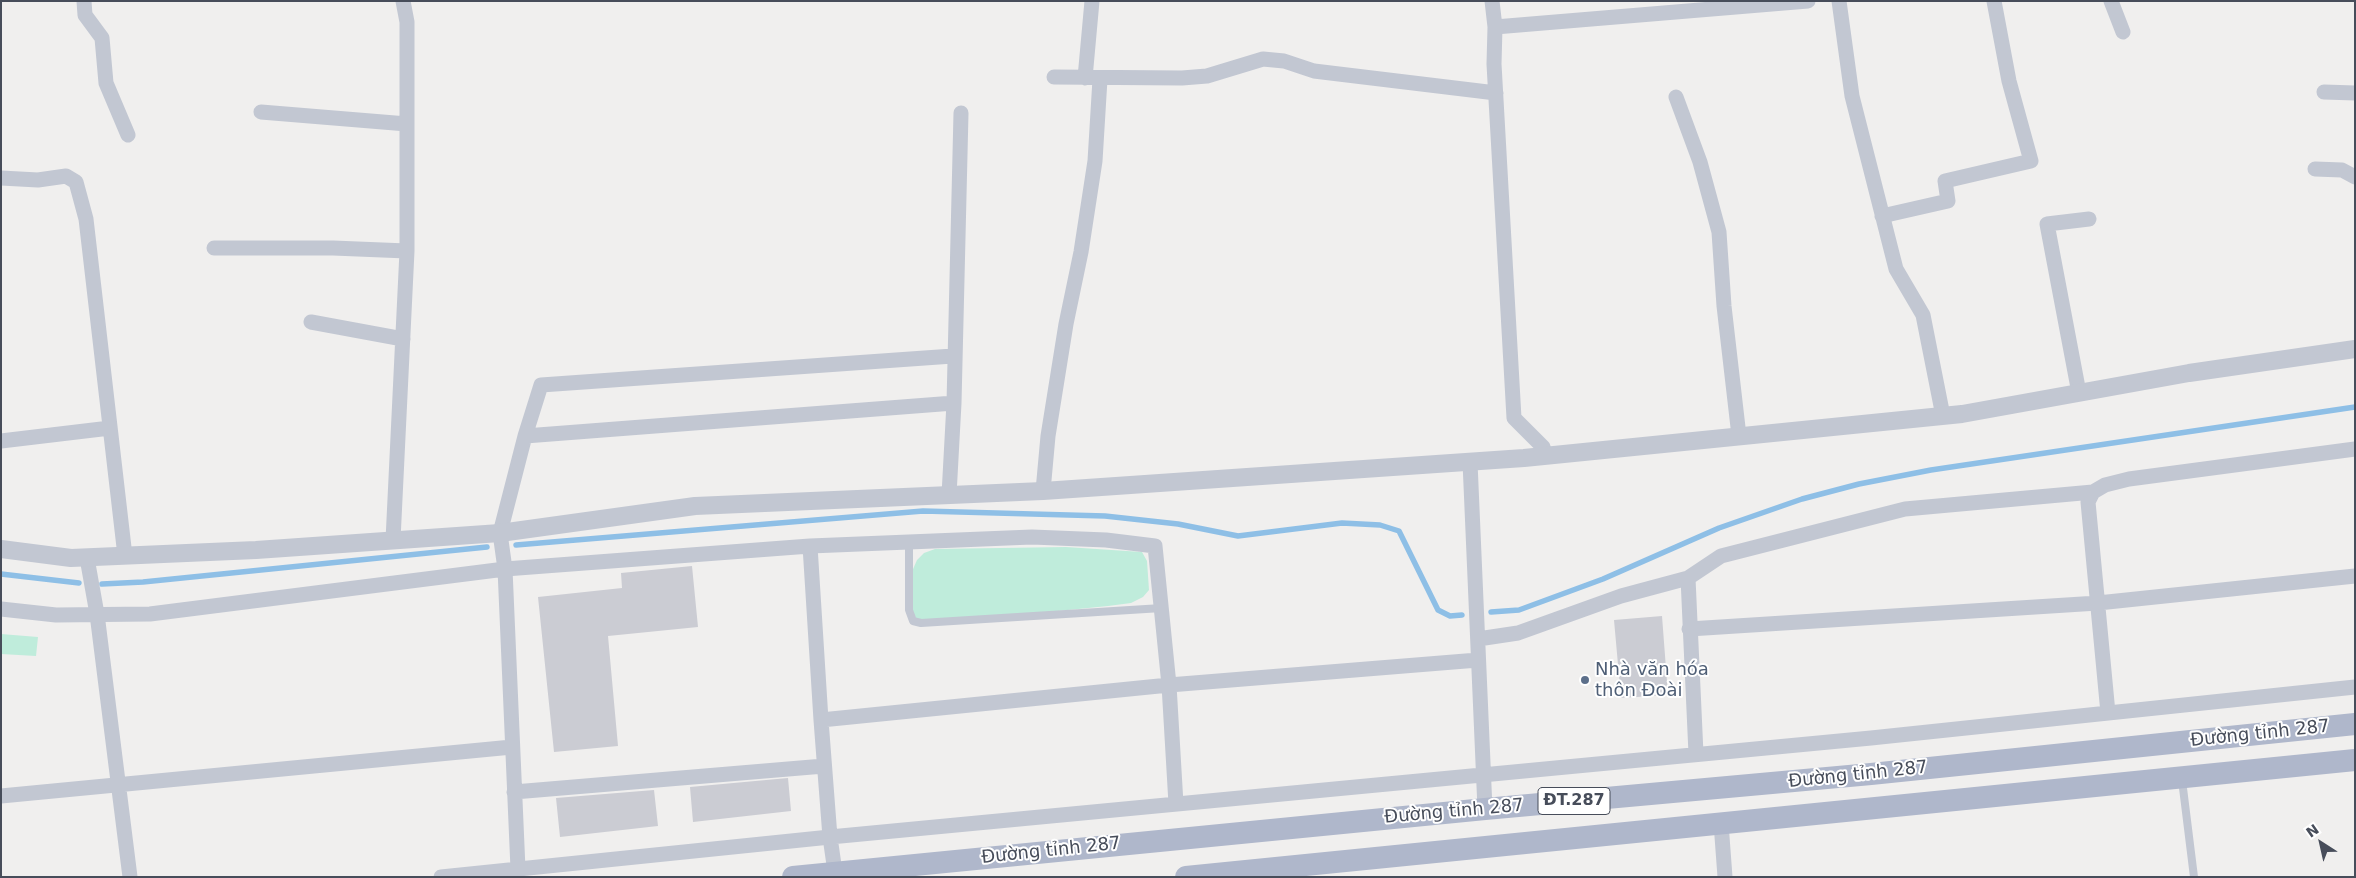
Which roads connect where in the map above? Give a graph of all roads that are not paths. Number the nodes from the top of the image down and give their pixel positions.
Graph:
1 (84, 1) edge
2 (403, 1) edge
3 (1092, 1) edge
4 (1492, 1) edge
5 (1808, 1) edge
6 (1838, 1) edge
7 (1994, 1) edge
8 (2112, 1) edge
9 (1495, 27) junction
10 (2123, 32) dead end
11 (1054, 77) dead end
12 (1085, 78) junction
13 (1100, 79) junction
14 (1496, 92) junction
15 (2324, 92) dead end
16 (2355, 93) edge
17 (1676, 97) dead end
18 (261, 112) dead end
19 (961, 113) dead end
20 (407, 124) junction
21 (128, 135) dead end
22 (2315, 169) dead end
23 (2355, 177) edge
24 (1, 178) edge
25 (1882, 216) junction
26 (2089, 219) dead end
27 (214, 248) dead end
28 (407, 250) junction
29 (311, 322) dead end
30 (402, 339) junction
31 (2355, 349) edge
32 (954, 356) junction
33 (2079, 393) junction
34 (954, 403) junction
35 (1943, 416) junction
36 (110, 428) junction
37 (525, 436) junction
38 (1739, 436) junction
39 (1, 441) edge
40 (2355, 449) edge
41 (1546, 456) junction
42 (1470, 462) junction
43 (1043, 491) junction
44 (2093, 492) junction
45 (949, 495) junction
46 (500, 533) junction
47 (393, 540) junction
48 (909, 542) junction
49 (810, 546) junction
50 (1, 549) edge
51 (126, 556) junction
52 (87, 558) junction
53 (504, 569) junction
54 (2355, 576) edge
55 (1688, 578) junction
56 (2098, 603) junction
57 (1162, 608) junction
58 (1, 609) edge
59 (96, 614) junction
60 (1689, 629) junction
61 (1478, 639) junction
62 (1478, 660) junction
63 (1169, 684) junction
64 (2355, 687) edge
65 (2108, 713) junction
66 (821, 720) junction
67 (2355, 724) edge
68 (512, 747) junction
69 (1696, 754) junction
70 (2355, 760) edge
71 (824, 766) junction
72 (1484, 775) junction
73 (2181, 776) junction
74 (119, 785) junction
75 (514, 792) junction
76 (1, 796) edge
77 (1176, 804) junction
78 (1485, 809) junction
79 (1720, 823) junction
80 (830, 837) junction
81 (518, 869) junction
82 (835, 872) junction
83 (130, 877) edge
84 (441, 877) edge
85 (793, 877) edge
86 (1186, 877) edge
87 (1725, 877) edge
88 (2194, 877) edge

1 - 21 street
2 - 20 street
3 - 12 street
4 - 9 street
5 - 9 street
6 - 25 street
7 - 25 street
8 - 10 street
9 - 14 street
11 - 12 street
12 - 13 street
13 - 14 street
13 - 43 street
14 - 41 street
15 - 16 street
17 - 38 street
18 - 20 street
19 - 32 street
20 - 28 street
22 - 23 street
24 - 36 street
25 - 35 street
26 - 33 street
27 - 28 street
28 - 30 street
29 - 30 street
30 - 47 street
31 - 33 street
32 - 34 street
32 - 37 street
33 - 35 street
34 - 37 street
34 - 45 street
35 - 38 street
36 - 39 street
36 - 51 street
37 - 46 street
38 - 41 street
40 - 44 street
41 - 42 street
42 - 43 street
42 - 61 street
43 - 45 street
44 - 55 street
44 - 56 street
45 - 46 street
46 - 47 street
46 - 53 street
47 - 51 street
48 - 49 street
48 - 57 street
48 - 57 lane
49 - 53 street
49 - 66 street
50 - 52 street
51 - 52 street
52 - 59 street
53 - 59 street
53 - 68 street
54 - 56 street
55 - 60 street
55 - 61 street
56 - 60 street
56 - 65 street
57 - 63 street
58 - 59 street
59 - 74 street
60 - 69 street
61 - 62 street
62 - 63 street
62 - 72 street
63 - 66 street
63 - 77 street
64 - 65 street
65 - 69 street
66 - 71 street
67 - 78 main road, Đường tỉnh 287 / ĐT.287
68 - 74 street
68 - 75 street
69 - 72 street
70 - 73 main road, Đường tỉnh 287 / ĐT.287
71 - 75 street
71 - 80 street
72 - 77 street
72 - 78 street
73 - 79 main road, Đường tỉnh 287 / ĐT.287
73 - 88 lane
74 - 76 street
74 - 83 street
75 - 81 street
77 - 80 street
78 - 82 main road, Đường tỉnh 287 / ĐT.287
79 - 86 main road, Đường tỉnh 287 / ĐT.287
79 - 87 street
80 - 81 street
80 - 82 street
81 - 84 street
82 - 85 main road, Đường tỉnh 287 / ĐT.287

